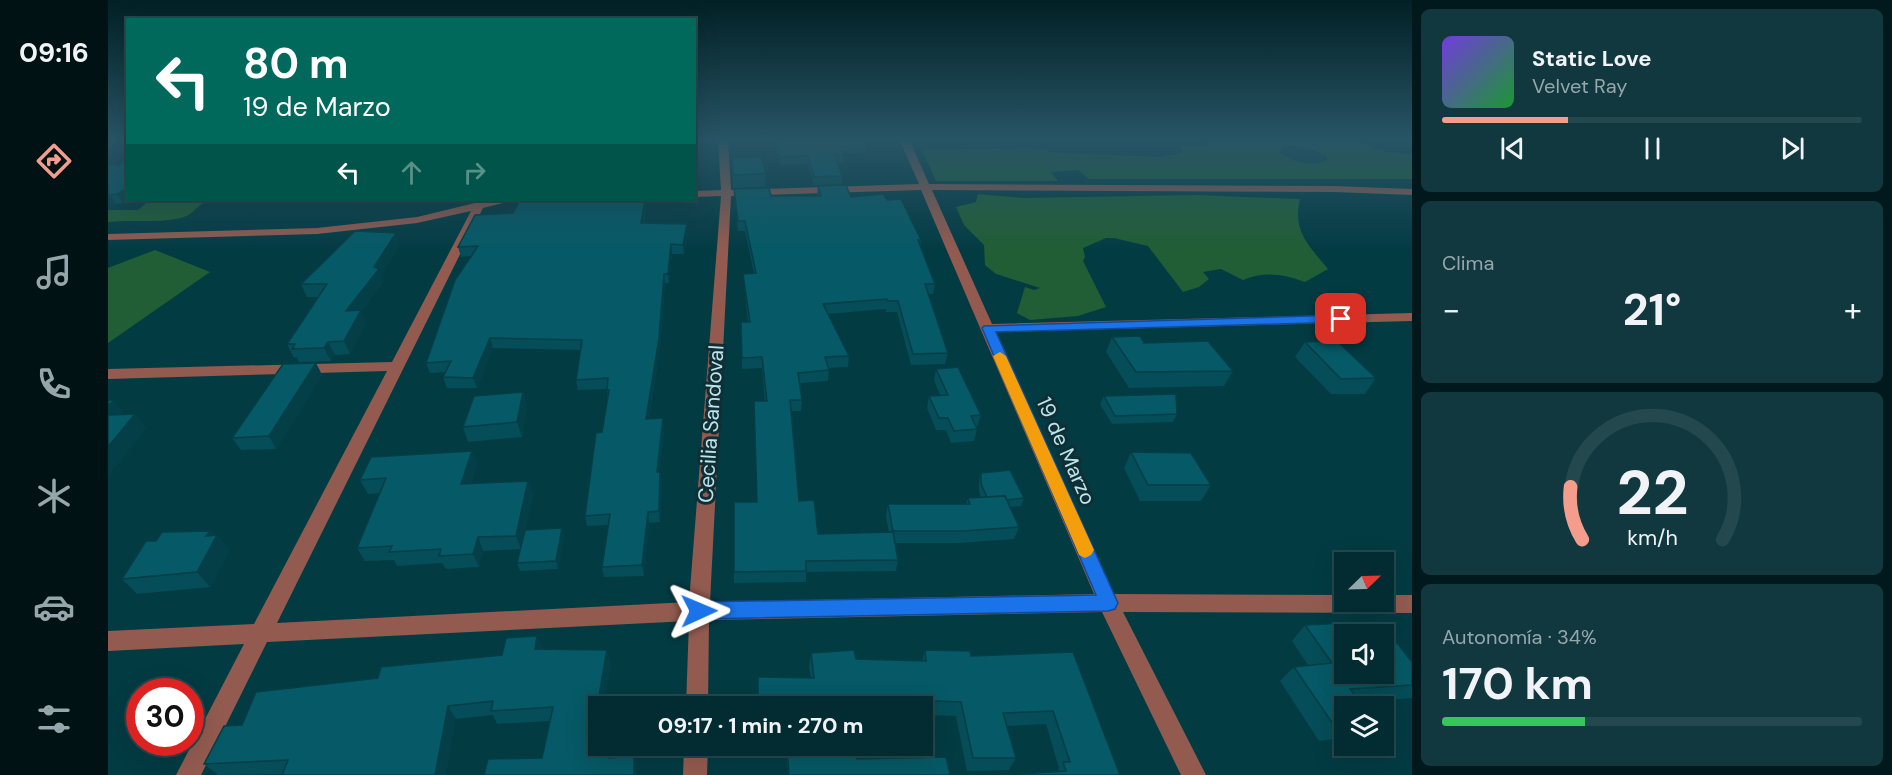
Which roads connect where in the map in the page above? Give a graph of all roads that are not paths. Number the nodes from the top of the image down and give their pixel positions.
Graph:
1 (725, 177) edge
2 (919, 177) edge
3 (923, 187) junction
4 (1412, 192) edge
5 (726, 193) junction
6 (696, 194) edge
7 (481, 202) edge
8 (108, 237) edge
9 (1412, 317) edge
10 (988, 328) junction
11 (398, 366) junction
12 (108, 375) edge
13 (1108, 603) junction
14 (1412, 604) edge
15 (699, 611) junction
16 (262, 634) junction
17 (108, 641) edge
18 (697, 696) edge
19 (696, 756) edge
20 (188, 775) edge
21 (695, 775) edge
22 (1194, 775) edge

1 - 5 street, Cecilia Sandoval
2 - 3 street, 19 de Marzo
3 - 4 street
3 - 5 street
3 - 10 street, 19 de Marzo
5 - 6 street
5 - 15 street, Cecilia Sandoval
7 - 8 street
7 - 11 street
9 - 10 street
10 - 13 street, 19 de Marzo
11 - 12 street
11 - 16 street
13 - 14 street
13 - 15 street
13 - 22 street, 19 de Marzo
15 - 16 street
15 - 18 street, Cecilia Sandoval
16 - 17 street
16 - 20 street
19 - 21 street

